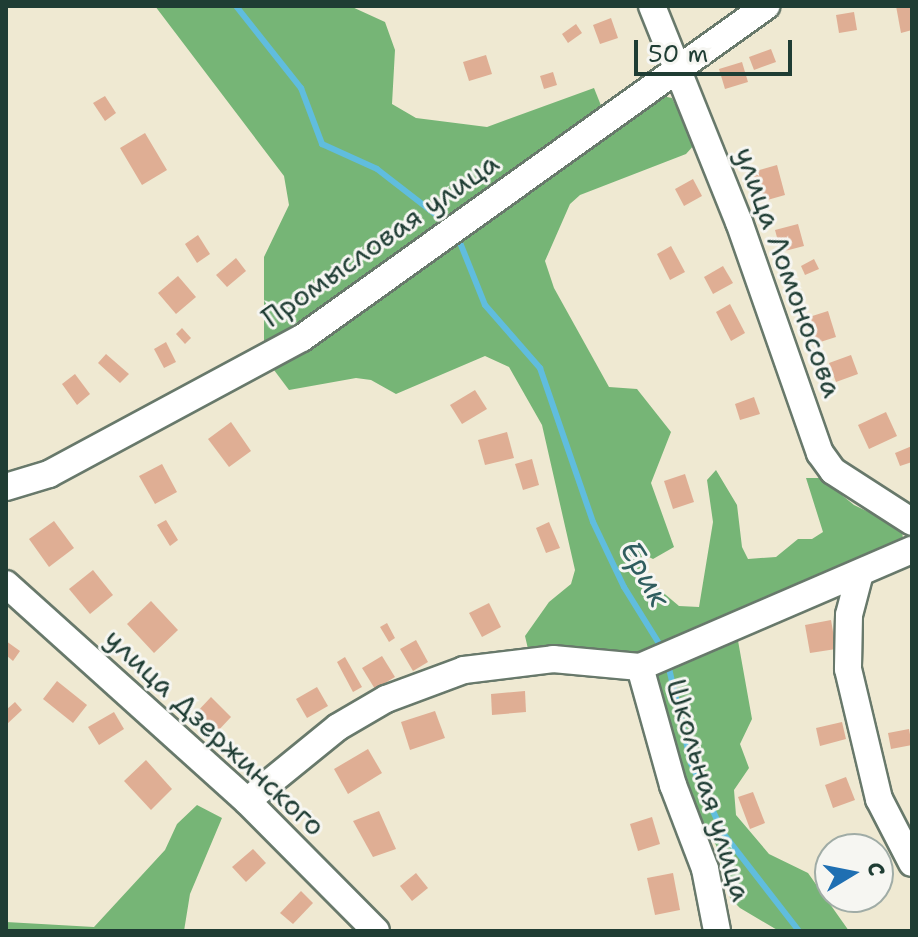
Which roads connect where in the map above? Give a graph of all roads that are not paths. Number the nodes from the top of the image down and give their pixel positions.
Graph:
1 (652, 6) edge
2 (766, 6) edge
3 (678, 67) junction
4 (6, 487) edge
5 (912, 522) edge
6 (912, 550) edge
7 (860, 573) junction
8 (6, 584) edge
9 (640, 667) junction
10 (247, 801) junction
11 (912, 863) edge
12 (376, 931) edge
13 (717, 931) edge

1 - 3 street, улица Ломоносова
2 - 3 street, Промысловая улица
3 - 4 street, Промысловая улица
3 - 5 street, улица Ломоносова
6 - 7 street
7 - 9 street
7 - 11 street
8 - 10 street, улица Дзержинского
9 - 10 street
9 - 13 street, Школьная улица
10 - 12 street, улица Дзержинского

